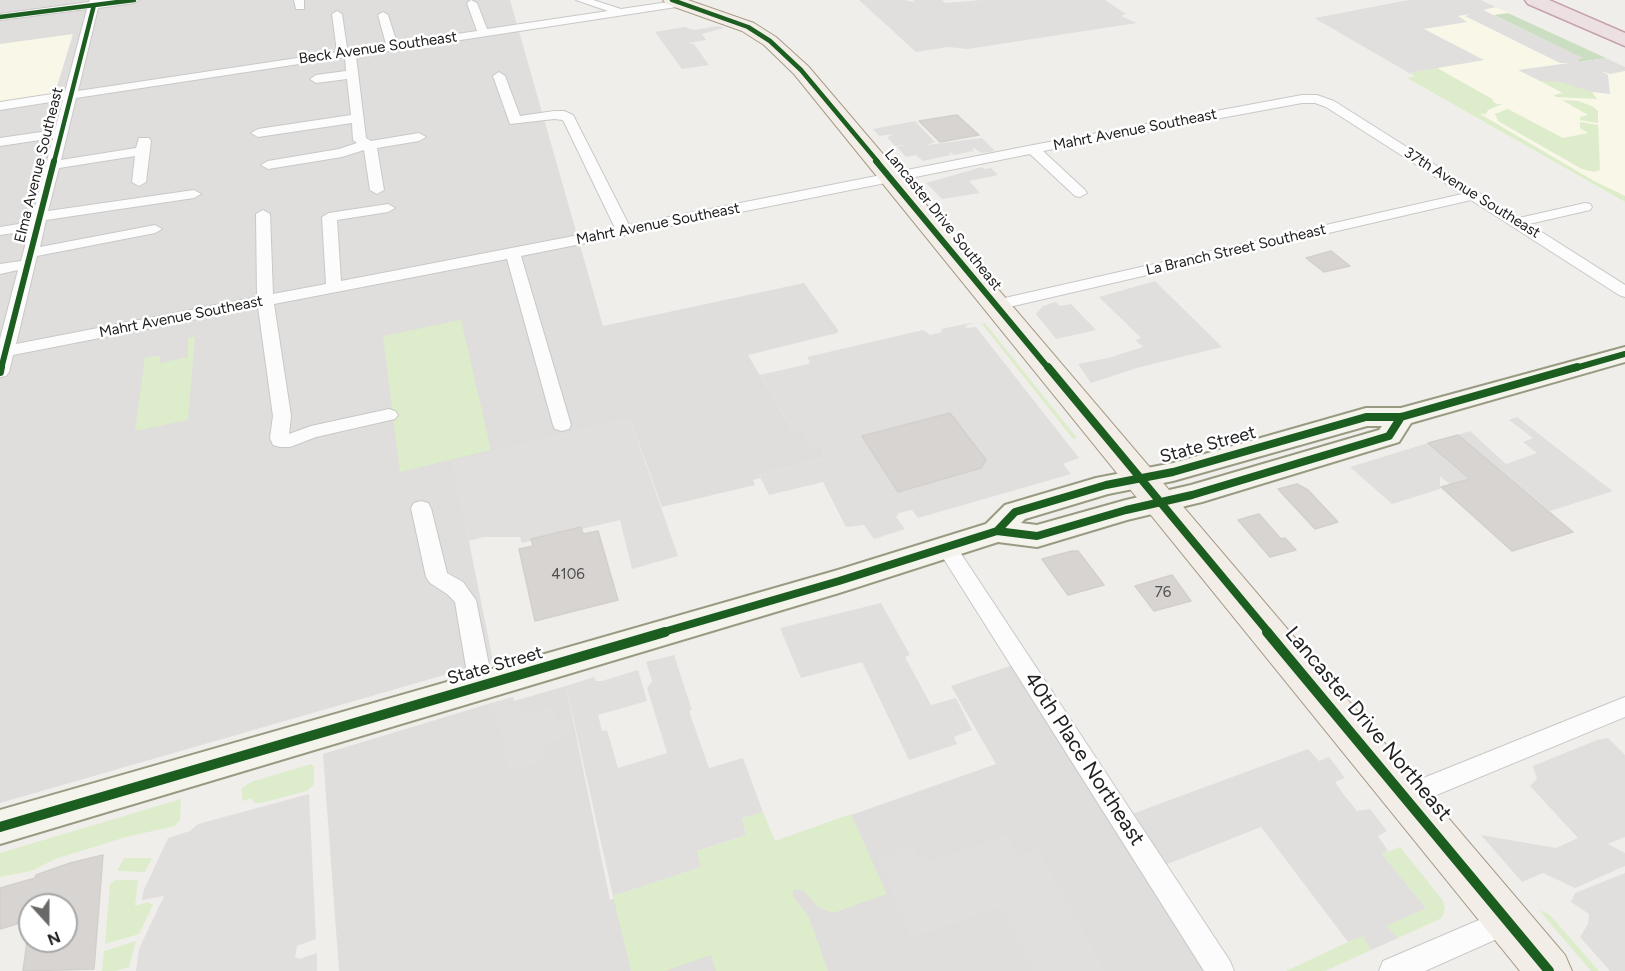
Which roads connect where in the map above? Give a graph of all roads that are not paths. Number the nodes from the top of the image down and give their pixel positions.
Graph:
1 (134, 0) edge
2 (581, 0) edge
3 (1534, 0) edge
4 (1576, 0) edge
5 (678, 2) edge
6 (94, 3) edge
7 (472, 3) dead end
8 (626, 12) junction
9 (337, 14) dead end
10 (383, 15) dead end
11 (0, 17) edge
12 (559, 21) junction
13 (1625, 21) edge
14 (483, 33) junction
15 (1625, 40) edge
16 (392, 46) junction
17 (350, 52) junction
18 (354, 74) junction
19 (499, 76) dead end
20 (316, 79) dead end
21 (72, 94) junction
22 (1317, 99) joint
23 (0, 106) edge
24 (357, 118) junction
25 (62, 133) junction
26 (258, 133) dead end
27 (419, 137) dead end
28 (0, 142) edge
29 (370, 145) junction
30 (1034, 149) junction
31 (54, 165) junction
32 (268, 165) dead end
33 (892, 179) junction
34 (139, 182) dead end
35 (377, 190) dead end
36 (1080, 193) dead end
37 (194, 194) dead end
38 (1476, 195) junction
39 (1585, 207) dead end
40 (388, 208) dead end
41 (263, 214) dead end
42 (39, 221) junction
43 (1519, 222) junction
44 (155, 229) dead end
45 (0, 231) edge
46 (624, 231) junction
47 (513, 253) junction
48 (29, 259) junction
49 (0, 269) edge
50 (334, 287) junction
51 (1625, 292) edge
52 (266, 300) junction
53 (996, 305) junction
54 (7, 318) edge
55 (3, 352) edge
56 (1625, 354) edge
57 (0, 372) edge
58 (389, 414) dead end
59 (562, 425) dead end
60 (1148, 491) junction
61 (421, 508) dead end
62 (947, 548) junction
63 (481, 685) junction
64 (1625, 706) edge
65 (1405, 797) junction
66 (0, 827) edge
67 (1507, 921) junction
68 (1220, 971) edge
69 (1393, 971) edge
70 (1549, 971) edge

1 - 6 street
2 - 8 street
2 - 12 street
3 - 15 highway
4 - 13 highway
5 - 8 street, Beck Avenue Southeast
5 - 33 main road, Lancaster Drive Southeast
6 - 11 street
6 - 21 street, Elma Avenue Southeast
7 - 14 street
8 - 12 street, Beck Avenue Southeast
9 - 17 street
10 - 16 street
12 - 14 street, Beck Avenue Southeast
14 - 16 street, Beck Avenue Southeast
16 - 17 street, Beck Avenue Southeast
17 - 18 street
17 - 21 street, Beck Avenue Southeast
18 - 20 street
18 - 24 street
19 - 46 street
21 - 23 street, Beck Avenue Southeast
21 - 25 street, Elma Avenue Southeast
22 - 30 street, Mahrt Avenue Southeast
22 - 38 street, 37th Avenue Southeast
24 - 26 street
24 - 29 street
25 - 28 street
25 - 31 street, Elma Avenue Southeast
27 - 29 street
29 - 32 street
29 - 35 street
30 - 33 street, Mahrt Avenue Southeast
30 - 36 street
31 - 34 street
31 - 42 street, Elma Avenue Southeast
33 - 46 street, Mahrt Avenue Southeast
33 - 53 main road, Lancaster Drive Southeast
37 - 42 street
38 - 43 street, 37th Avenue Southeast
38 - 53 street, La Branch Street Southeast
39 - 43 street
40 - 50 street
41 - 52 street
42 - 45 street
42 - 48 street, Elma Avenue Southeast
43 - 51 street, 37th Avenue Southeast
44 - 48 street
46 - 47 street, Mahrt Avenue Southeast
47 - 50 street, Mahrt Avenue Southeast
47 - 59 street
48 - 49 street
48 - 54 street, Elma Avenue Southeast
50 - 52 street, Mahrt Avenue Southeast
52 - 55 street, Mahrt Avenue Southeast
52 - 58 street
53 - 60 main road, Lancaster Drive Southeast
54 - 55 street, Elma Avenue Southeast
55 - 57 street, Elma Avenue Southeast
56 - 60 main road, State Street
60 - 62 main road, State Street
60 - 65 main road, Lancaster Drive Northeast
61 - 63 street
62 - 63 main road, State Street
62 - 68 street, 40th Place Northeast
63 - 66 main road, State Street
64 - 65 street
65 - 67 main road, Lancaster Drive Northeast
67 - 69 street
67 - 70 main road, Lancaster Drive Northeast

